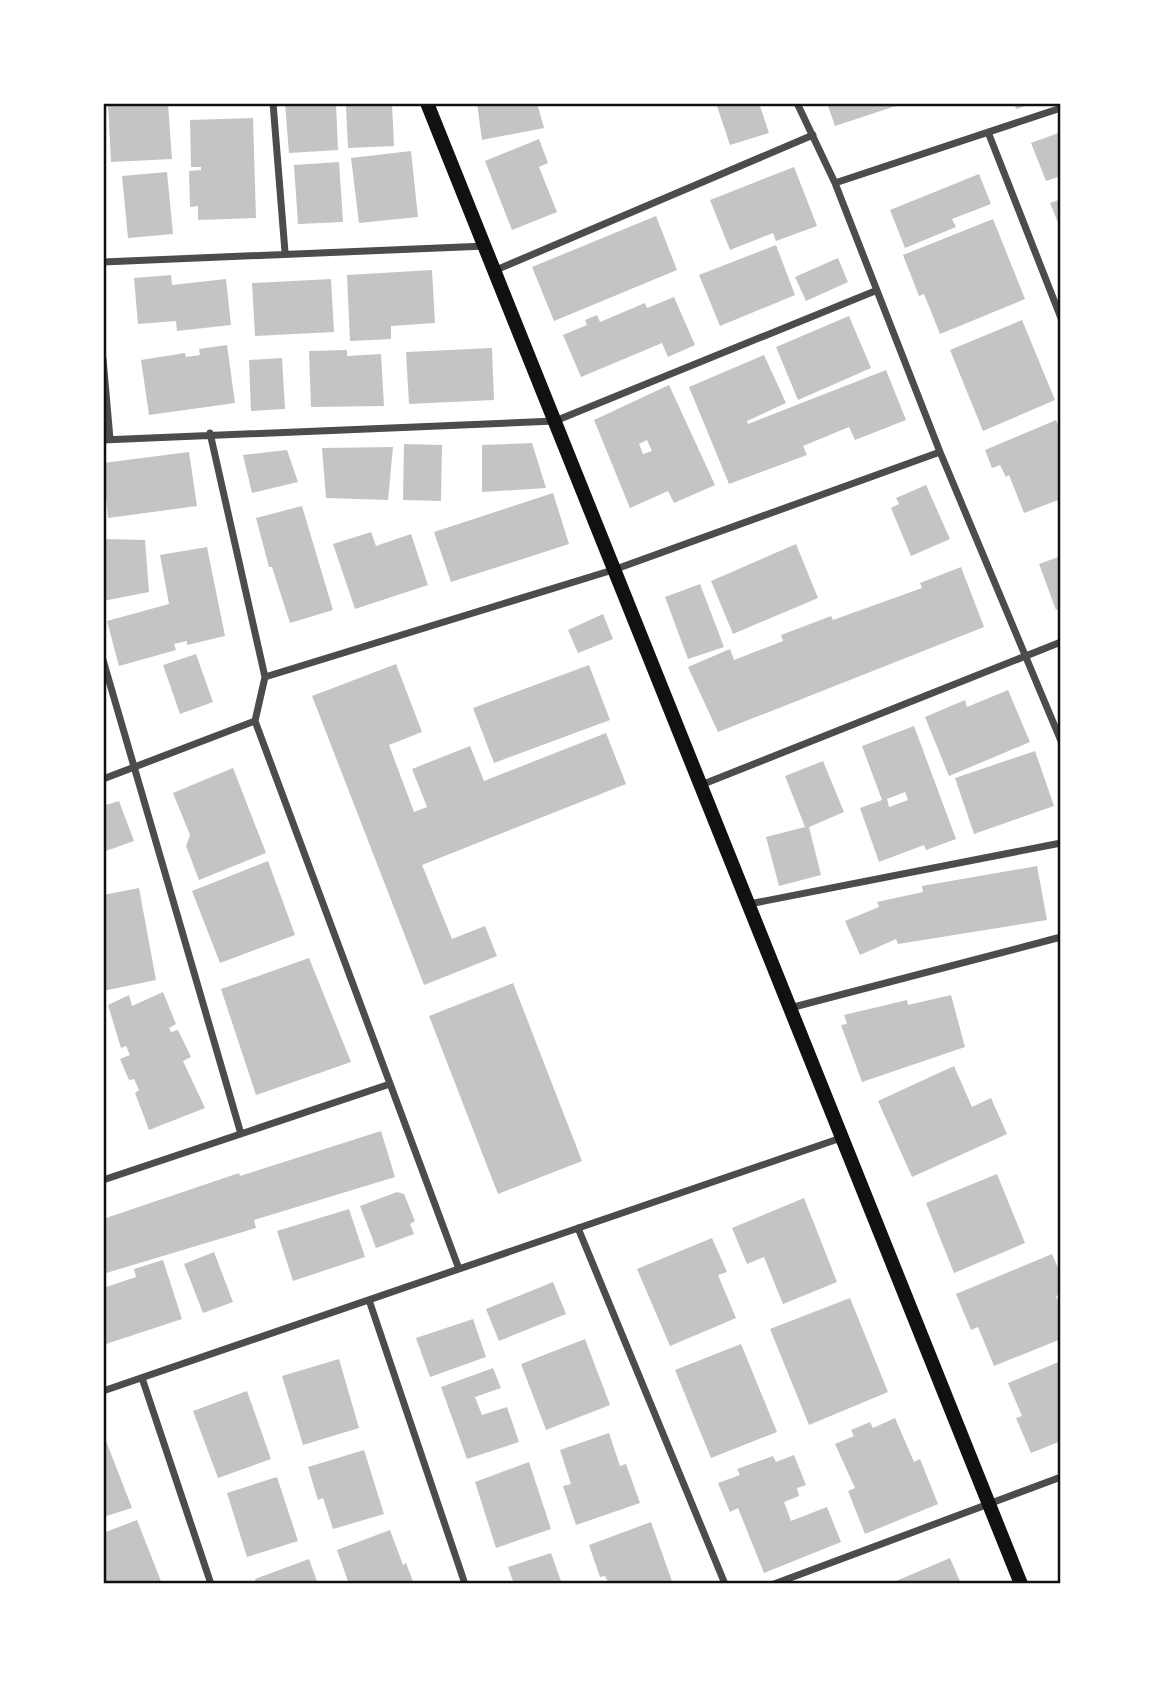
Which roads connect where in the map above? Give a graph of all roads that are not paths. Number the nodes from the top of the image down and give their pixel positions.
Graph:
1 (273, 103) edge
2 (428, 103) edge
3 (797, 103) edge
4 (1061, 108) edge
5 (988, 132) junction
6 (813, 135) junction
7 (835, 183) junction
8 (486, 246) junction
9 (285, 253) junction
10 (103, 262) edge
11 (496, 270) junction
12 (875, 291) junction
13 (1061, 318) edge
14 (103, 359) edge
15 (555, 421) junction
16 (210, 433) junction
17 (107, 440) edge
18 (940, 452) junction
19 (616, 569) junction
20 (1061, 642) edge
21 (1025, 657) junction
22 (103, 660) edge
23 (265, 677) junction
24 (255, 721) junction
25 (1061, 741) edge
26 (134, 767) junction
27 (103, 779) edge
28 (701, 785) junction
29 (1061, 843) edge
30 (748, 905) junction
31 (1061, 937) edge
32 (790, 1008) junction
33 (390, 1084) junction
34 (241, 1134) junction
35 (841, 1139) junction
36 (103, 1180) edge
37 (578, 1228) junction
38 (459, 1269) junction
39 (369, 1300) junction
40 (142, 1378) junction
41 (103, 1391) edge
42 (1061, 1477) edge
43 (987, 1504) junction
44 (211, 1584) edge
45 (466, 1584) edge
46 (724, 1584) edge
47 (774, 1584) edge
48 (1021, 1584) edge

1 - 9 street
2 - 8 main road
3 - 6 street
4 - 5 street
5 - 7 street
5 - 13 street
6 - 7 street
6 - 11 street
7 - 12 street
8 - 9 street
8 - 11 main road
9 - 10 street
11 - 15 main road
12 - 15 street
12 - 18 street
14 - 17 street
15 - 16 street
15 - 19 main road
16 - 17 street
16 - 23 street
18 - 19 street
18 - 21 street
19 - 23 street
19 - 28 main road
20 - 21 street
21 - 25 street
21 - 28 street
22 - 26 street
23 - 24 street
24 - 26 street
24 - 33 street
26 - 27 street
26 - 34 street
28 - 30 main road
29 - 30 street
30 - 32 main road
31 - 32 street
32 - 35 main road
33 - 34 street
33 - 38 street
34 - 36 street
35 - 37 street
35 - 43 main road
37 - 38 street
37 - 46 street
38 - 39 street
39 - 40 street
39 - 45 street
40 - 41 street
40 - 44 street
42 - 43 street
43 - 47 street
43 - 48 main road

